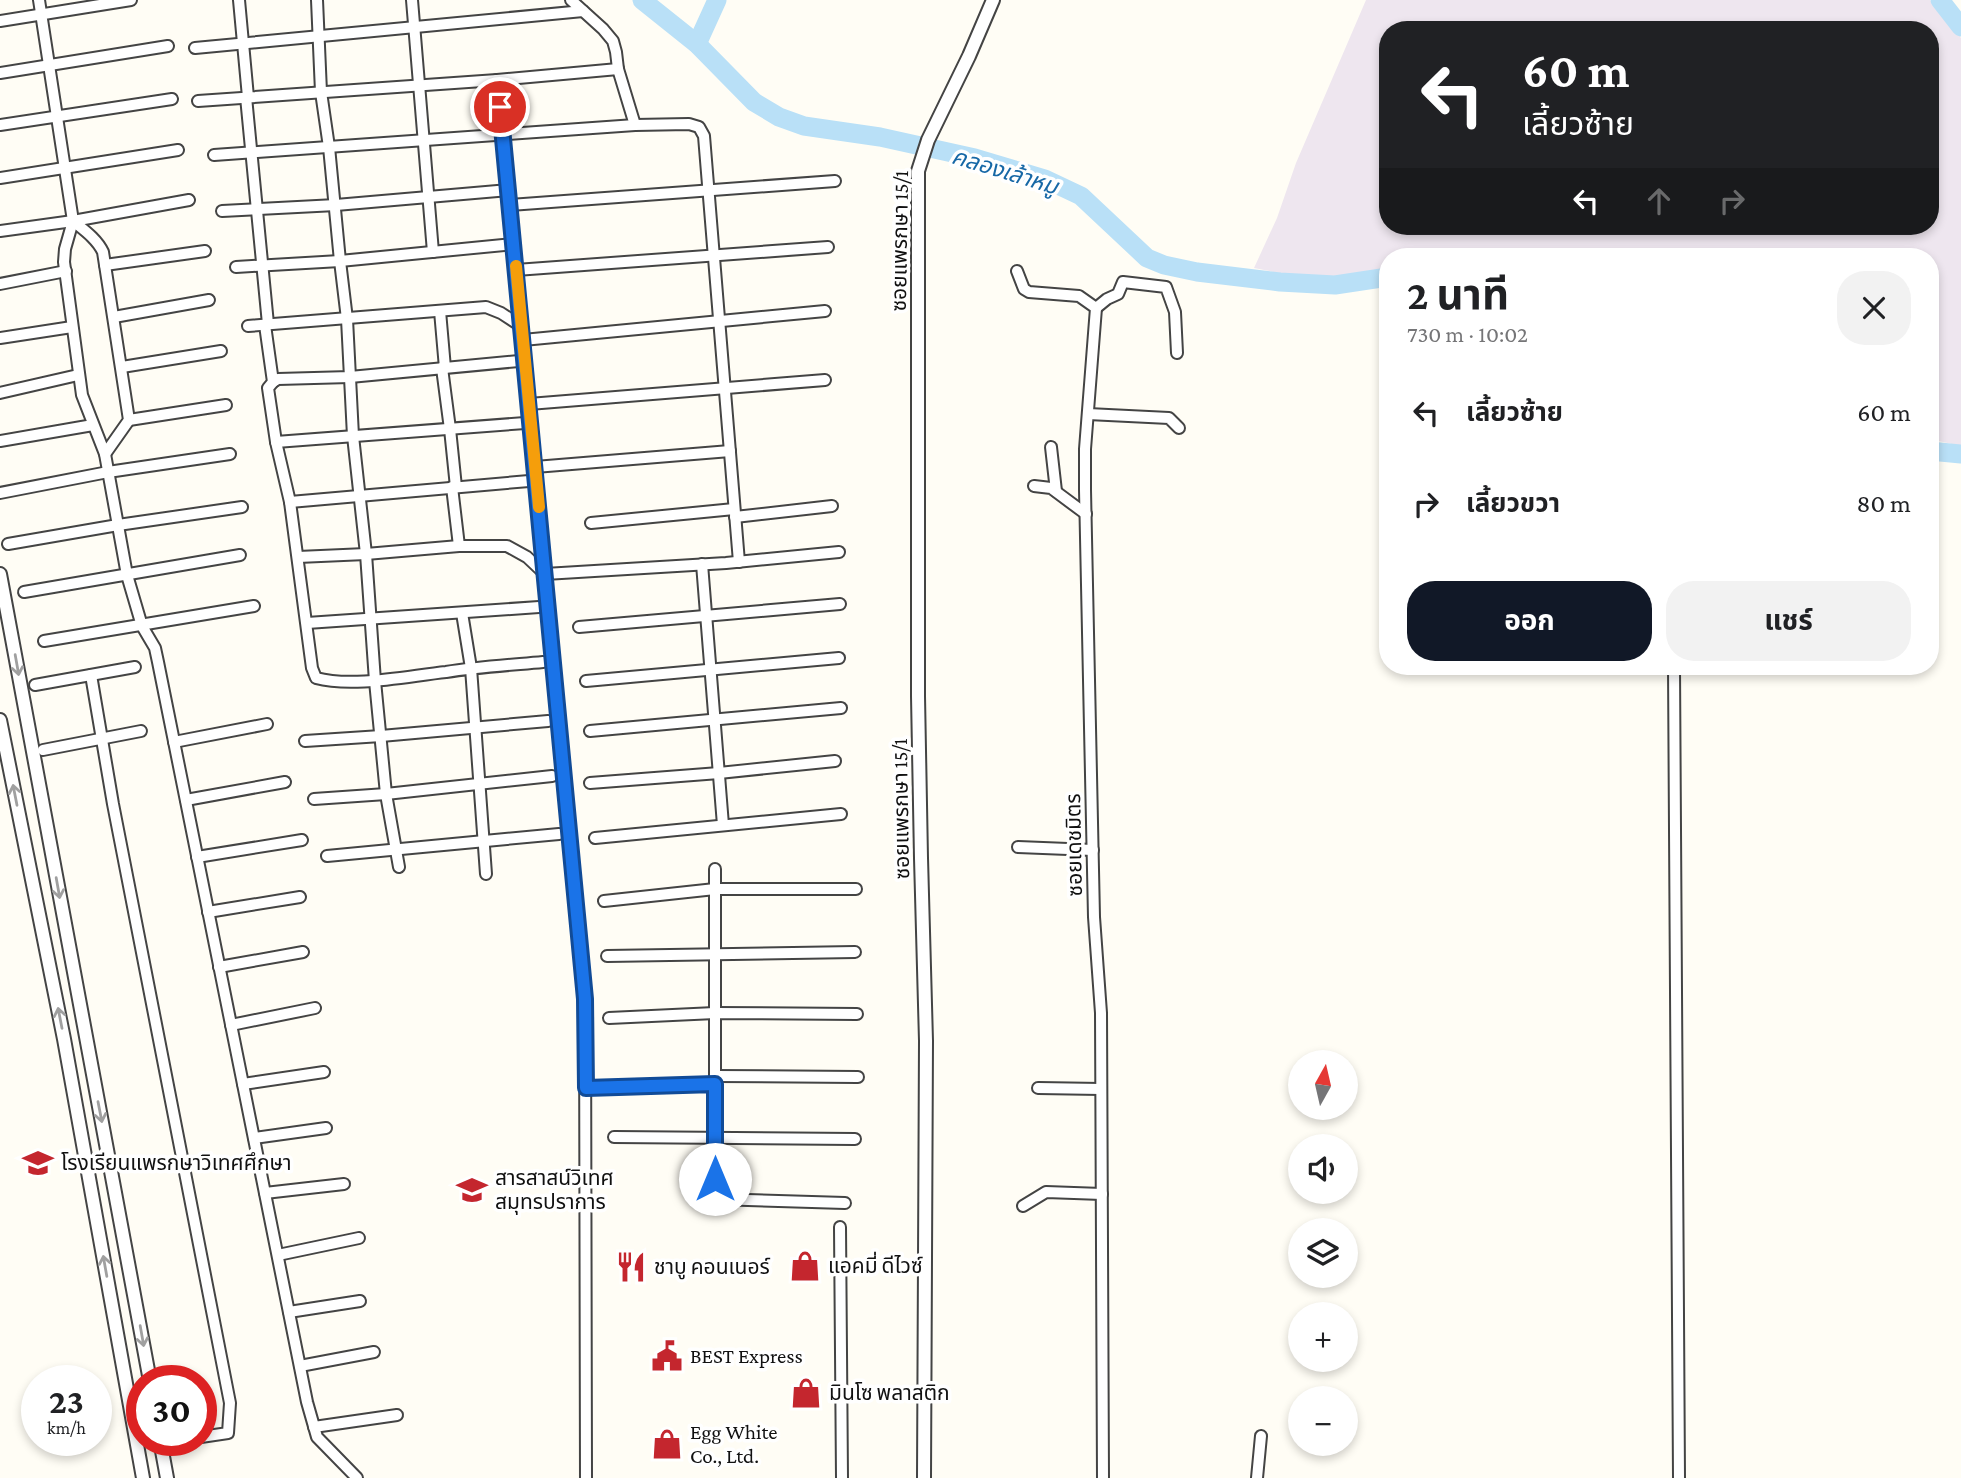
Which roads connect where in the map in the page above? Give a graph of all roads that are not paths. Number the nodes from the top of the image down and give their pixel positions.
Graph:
1 (39, 0) edge
2 (131, 0) edge
3 (239, 0) edge
4 (317, 0) edge
5 (412, 0) edge
6 (571, 0) edge
7 (993, 0) edge
8 (583, 11) junction
9 (41, 14) junction
10 (0, 21) edge
11 (415, 28) junction
12 (317, 37) junction
13 (244, 44) junction
14 (168, 46) dead end
15 (195, 48) dead end
16 (49, 65) junction
17 (618, 69) junction
18 (0, 73) edge
19 (496, 80) junction
20 (419, 85) junction
21 (321, 92) junction
22 (247, 97) junction
23 (172, 99) dead end
24 (198, 101) dead end
25 (57, 117) junction
26 (0, 125) edge
27 (635, 125) junction
28 (503, 133) junction
29 (424, 140) junction
30 (329, 147) junction
31 (178, 150) dead end
32 (253, 152) junction
33 (214, 155) dead end
34 (65, 167) junction
35 (0, 178) edge
36 (835, 181) dead end
37 (509, 190) junction
38 (709, 191) junction
39 (428, 197) junction
40 (190, 200) dead end
41 (336, 205) junction
42 (510, 205) junction
43 (257, 209) junction
44 (222, 211) dead end
45 (73, 221) junction
46 (0, 231) edge
47 (514, 244) junction
48 (828, 247) dead end
49 (205, 251) dead end
50 (433, 252) junction
51 (714, 256) junction
52 (340, 261) junction
53 (105, 265) junction
54 (263, 266) junction
55 (236, 268) dead end
56 (516, 270) junction
57 (65, 271) junction
58 (1017, 271) dead end
59 (0, 284) edge
60 (209, 300) dead end
61 (1096, 308) junction
62 (439, 311) junction
63 (825, 311) dead end
64 (114, 317) junction
65 (347, 319) junction
66 (719, 320) junction
67 (267, 325) junction
68 (248, 326) dead end
69 (522, 326) junction
70 (72, 327) junction
71 (0, 338) edge
72 (523, 340) junction
73 (221, 351) dead end
74 (1177, 352) dead end
75 (519, 361) dead end
76 (122, 367) junction
77 (444, 368) junction
78 (78, 375) junction
79 (350, 377) junction
80 (825, 380) dead end
81 (273, 382) junction
82 (725, 387) junction
83 (0, 393) edge
84 (529, 404) junction
85 (226, 405) dead end
86 (1088, 414) junction
87 (129, 420) junction
88 (525, 423) dead end
89 (93, 425) junction
90 (1180, 428) dead end
91 (450, 429) junction
92 (353, 436) junction
93 (0, 441) edge
94 (276, 442) junction
95 (1051, 447) dead end
96 (730, 452) junction
97 (105, 454) junction
98 (230, 454) dead end
99 (535, 467) junction
100 (108, 472) junction
101 (529, 481) dead end
102 (1034, 486) dead end
103 (454, 487) junction
104 (1056, 491) junction
105 (0, 493) edge
106 (358, 495) junction
107 (289, 502) junction
108 (832, 506) dead end
109 (242, 507) dead end
110 (735, 513) junction
111 (1086, 514) junction
112 (591, 523) dead end
113 (118, 525) junction
114 (8, 544) dead end
115 (459, 546) junction
116 (839, 552) dead end
117 (366, 554) junction
118 (240, 555) dead end
119 (298, 557) junction
120 (739, 562) junction
121 (702, 564) junction
122 (0, 573) edge
123 (545, 574) junction
124 (127, 575) junction
125 (24, 592) dead end
126 (841, 604) dead end
127 (254, 606) dead end
128 (539, 607) dead end
129 (462, 612) junction
130 (706, 615) junction
131 (370, 619) junction
132 (307, 624) junction
133 (142, 626) junction
134 (579, 627) dead end
135 (44, 641) dead end
136 (839, 658) dead end
137 (542, 662) dead end
138 (135, 667) dead end
139 (471, 668) junction
140 (710, 669) junction
141 (91, 675) junction
142 (1674, 675) edge
143 (375, 681) junction
144 (586, 681) dead end
145 (35, 685) dead end
146 (841, 708) dead end
147 (0, 720) edge
148 (714, 720) junction
149 (548, 721) dead end
150 (267, 724) dead end
151 (475, 727) junction
152 (141, 731) dead end
153 (590, 731) dead end
154 (381, 736) junction
155 (102, 739) junction
156 (305, 741) dead end
157 (174, 742) junction
158 (43, 750) dead end
159 (835, 761) dead end
160 (719, 773) junction
161 (552, 776) dead end
162 (285, 782) dead end
163 (590, 783) dead end
164 (480, 784) junction
165 (386, 794) junction
166 (314, 799) dead end
167 (186, 800) junction
168 (841, 814) dead end
169 (723, 825) junction
170 (559, 834) dead end
171 (595, 838) dead end
172 (302, 840) dead end
173 (483, 842) junction
174 (1018, 847) dead end
175 (397, 849) junction
176 (1093, 850) junction
177 (327, 856) dead end
178 (197, 857) junction
179 (399, 867) dead end
180 (715, 869) dead end
181 (485, 874) dead end
182 (715, 889) junction
183 (856, 889) dead end
184 (300, 897) dead end
185 (604, 901) dead end
186 (208, 912) junction
187 (303, 952) dead end
188 (855, 952) dead end
189 (716, 953) junction
190 (607, 956) dead end
191 (219, 967) junction
192 (315, 1008) dead end
193 (715, 1013) junction
194 (858, 1014) dead end
195 (609, 1018) dead end
196 (231, 1025) junction
197 (324, 1072) dead end
198 (858, 1077) dead end
199 (715, 1080) junction
200 (243, 1084) junction
201 (586, 1088) junction
202 (1038, 1088) dead end
203 (1101, 1089) junction
204 (326, 1128) dead end
205 (614, 1137) dead end
206 (254, 1138) junction
207 (715, 1138) junction
208 (855, 1139) dead end
209 (344, 1184) dead end
210 (265, 1193) junction
211 (1102, 1194) junction
212 (845, 1203) dead end
213 (1023, 1206) dead end
214 (840, 1227) dead end
215 (359, 1238) dead end
216 (278, 1255) junction
217 (360, 1301) dead end
218 (289, 1312) junction
219 (374, 1352) dead end
220 (147, 1365) edge
221 (300, 1366) junction
222 (397, 1415) dead end
223 (314, 1427) junction
224 (217, 1435) edge
225 (1261, 1436) dead end
226 (163, 1456) edge
227 (144, 1478) edge
228 (167, 1478) edge
229 (357, 1478) edge
230 (586, 1478) edge
231 (842, 1478) edge
232 (924, 1478) edge
233 (1103, 1478) edge
234 (1257, 1478) edge
235 (1679, 1478) edge

1 - 9 street
2 - 9 street
3 - 13 street
4 - 12 street
5 - 11 street
6 - 8 street
7 - 232 street, ซอยแพรกษา 15/1
8 - 11 street
8 - 17 street
9 - 10 street
9 - 16 street
11 - 12 street
11 - 20 street
12 - 13 street
12 - 21 street
13 - 15 street
13 - 22 street
14 - 16 street
16 - 18 street
16 - 25 street
17 - 19 street
17 - 27 street
19 - 20 street
19 - 28 street
20 - 21 street
20 - 29 street
21 - 22 street
21 - 30 street
22 - 24 street
22 - 32 street
23 - 25 street
25 - 26 street
25 - 34 street
27 - 28 street
27 - 38 street
28 - 29 street
28 - 37 street
29 - 30 street
29 - 39 street
30 - 32 street
30 - 41 street
31 - 34 street
32 - 33 street
32 - 43 street
34 - 35 street
34 - 45 street
36 - 38 street
37 - 39 street
37 - 42 street
38 - 42 street
38 - 51 street
39 - 41 street
39 - 50 street
40 - 45 street
41 - 43 street
41 - 52 street
42 - 47 street
43 - 44 street
43 - 54 street
45 - 46 street
45 - 53 street
45 - 57 street
47 - 50 street
47 - 56 street
48 - 51 street
49 - 53 street
50 - 52 street
51 - 56 street
51 - 66 street
52 - 54 street
52 - 65 street
53 - 64 street
54 - 55 street
54 - 67 street
56 - 69 street
57 - 59 street
57 - 70 street
58 - 61 street
60 - 64 street
61 - 74 street
61 - 86 street, ซอยเดชมิตร
62 - 65 street
62 - 69 street
62 - 77 street
63 - 66 street
64 - 76 street
65 - 67 street
65 - 79 street
66 - 72 street
66 - 82 street
67 - 68 street
67 - 81 street
69 - 72 street
70 - 71 street
70 - 78 street
72 - 84 street
73 - 76 street
75 - 77 street
76 - 87 street
77 - 79 street
77 - 91 street
78 - 83 street
78 - 89 street
79 - 81 street
79 - 92 street
80 - 82 street
81 - 94 street
82 - 84 street
82 - 96 street
84 - 99 street
85 - 87 street
86 - 90 street
86 - 111 street, ซอยเดชมิตร
87 - 97 street
88 - 91 street
89 - 93 street
89 - 97 street
91 - 92 street
91 - 103 street
92 - 94 street
92 - 106 street
94 - 107 street
95 - 104 street
96 - 99 street
96 - 110 street
97 - 100 street
98 - 100 street
99 - 123 street
100 - 105 street
100 - 113 street
101 - 103 street
102 - 104 street
103 - 106 street
103 - 115 street
104 - 111 street
106 - 107 street
106 - 117 street
107 - 119 street
108 - 110 street
109 - 113 street
110 - 112 street
110 - 120 street
111 - 176 street, ซอยเดชมิตร
113 - 114 street
113 - 124 street
115 - 117 street
115 - 123 street
116 - 120 street
117 - 119 street
117 - 131 street
118 - 124 street
119 - 132 street
120 - 121 street
121 - 123 street
121 - 130 street
122 -> 220 street
123 - 201 street
124 - 125 street
124 - 133 street
126 - 130 street
127 - 133 street
128 - 129 street
129 - 131 street
129 - 139 street
130 - 134 street
130 - 140 street
131 - 132 street
131 - 143 street
132 - 143 street
133 - 135 street
133 - 157 street
136 - 140 street
137 - 139 street
138 - 141 street
139 - 143 street
139 - 151 street
140 - 144 street
140 - 148 street
141 - 145 street
141 - 155 street
142 - 235 street
143 - 154 street
146 - 148 street
227 -> 147 street
148 - 153 street
148 - 160 street
149 - 151 street
150 - 157 street
151 - 154 street
151 - 164 street
152 - 155 street
154 - 156 street
154 - 165 street
155 - 158 street
155 - 224 street
157 - 167 street
159 - 160 street
160 - 163 street
160 - 169 street
161 - 164 street
162 - 167 street
164 - 165 street
164 - 173 street
165 - 166 street
165 - 175 street
167 - 178 street
168 - 169 street
169 - 171 street
170 - 173 street
172 - 178 street
173 - 175 street
173 - 181 street
174 - 176 street
175 - 177 street
175 - 179 street
176 - 203 street, ซอยเดชมิตร
178 - 186 street
180 - 182 street
182 - 183 street
182 - 185 street
182 - 189 street
184 - 186 street
186 - 191 street
187 - 191 street
188 - 189 street
189 - 190 street
189 - 193 street
191 - 196 street
192 - 196 street
193 - 194 street
193 - 195 street
193 - 199 street
196 - 200 street
197 - 200 street
198 - 199 street
199 - 201 street
199 - 207 street
200 - 206 street
201 - 230 street
202 - 203 street
203 - 211 street, ซอยเดชมิตร
204 - 206 street
205 - 207 street
206 - 210 street
207 - 208 street
207 - 212 street
209 - 210 street
210 - 216 street
211 - 213 street
211 - 233 street, ซอยเดชมิตร
214 - 231 street
215 - 216 street
216 - 218 street
217 - 218 street
218 - 221 street
219 - 221 street
221 - 223 street
222 - 223 street
223 - 229 street
225 - 234 street
226 - 228 street

